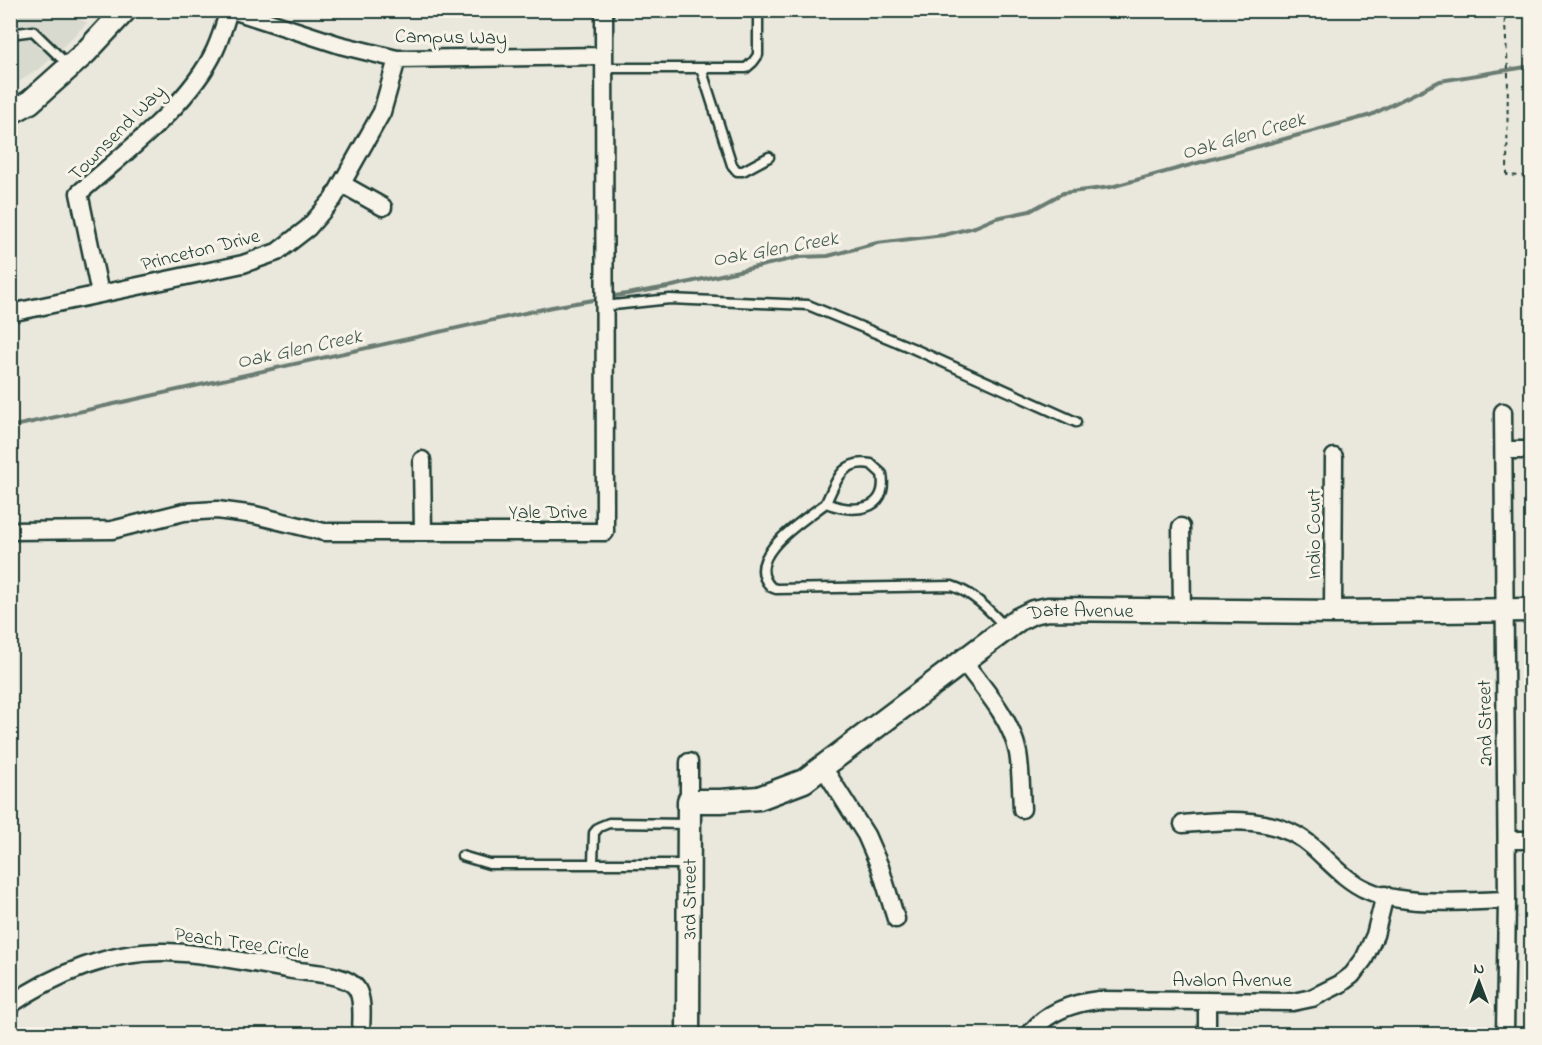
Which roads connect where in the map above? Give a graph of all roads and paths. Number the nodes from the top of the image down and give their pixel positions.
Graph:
1 (125, 10) edge
2 (231, 10) edge
3 (604, 10) edge
4 (758, 10) edge
5 (1504, 10) edge
6 (10, 34) edge
7 (397, 59) junction
8 (604, 62) junction
9 (69, 67) junction
10 (701, 68) junction
11 (10, 113) edge
12 (769, 157) dead end
13 (1532, 177) edge
14 (342, 184) junction
15 (383, 207) dead end
16 (100, 294) junction
17 (604, 306) junction
18 (10, 313) edge
19 (1503, 412) dead end
20 (1076, 422) dead end
21 (1504, 450) junction
22 (1532, 450) edge
23 (1334, 457) dead end
24 (422, 460) dead end
25 (826, 503) junction
26 (1181, 527) dead end
27 (10, 531) edge
28 (423, 532) junction
29 (1504, 610) junction
30 (1532, 610) edge
31 (1182, 611) junction
32 (1333, 612) junction
33 (1006, 628) junction
34 (963, 661) junction
35 (689, 762) dead end
36 (823, 767) junction
37 (689, 801) junction
38 (1022, 809) dead end
39 (690, 824) junction
40 (1183, 825) dead end
41 (1507, 840) junction
42 (1532, 840) edge
43 (462, 856) dead end
44 (593, 863) junction
45 (689, 864) junction
46 (1385, 895) junction
47 (1507, 900) junction
48 (896, 919) dead end
49 (1207, 1001) junction
50 (10, 1005) edge
51 (361, 1035) edge
52 (688, 1035) edge
53 (1030, 1035) edge
54 (1207, 1035) edge
55 (1506, 1035) edge

1 - 9 street
2 - 7 street, Campus Way
2 - 16 street, Townsend Way
3 - 8 street, Yale Drive
4 - 10 lane
5 - 13 path
6 - 9 lane
7 - 8 street, Campus Way
7 - 14 street, Princeton Drive
8 - 10 lane
8 - 17 street, Yale Drive
9 - 11 street
10 - 12 lane
14 - 15 street
14 - 16 street, Princeton Drive
16 - 18 street, Princeton Drive
17 - 20 lane
17 - 28 street, Yale Drive
19 - 21 street, 2nd Street
21 - 22 street
21 - 29 street, 2nd Street
23 - 32 street, Indio Court
24 - 28 street
25 - 25 lane
25 - 33 lane
26 - 31 street
27 - 28 street, Yale Drive
29 - 30 street, Date Avenue
29 - 32 street, Date Avenue
29 - 41 street, 2nd Street
31 - 32 street, Date Avenue
31 - 33 street, Date Avenue
33 - 34 street, Date Avenue
34 - 36 street, Date Avenue
34 - 38 street
35 - 37 street, 3rd Street
36 - 37 street, Date Avenue
36 - 48 street
37 - 39 street, 3rd Street
39 - 44 lane
39 - 45 street, 3rd Street
40 - 46 street
41 - 42 street
41 - 47 street, 2nd Street
43 - 44 lane
44 - 45 lane
45 - 52 street, 3rd Street
46 - 47 street
46 - 49 street, Avalon Avenue
47 - 55 street, 2nd Street
49 - 53 street, Avalon Avenue
49 - 54 street
50 - 51 street, Peach Tree Circle

